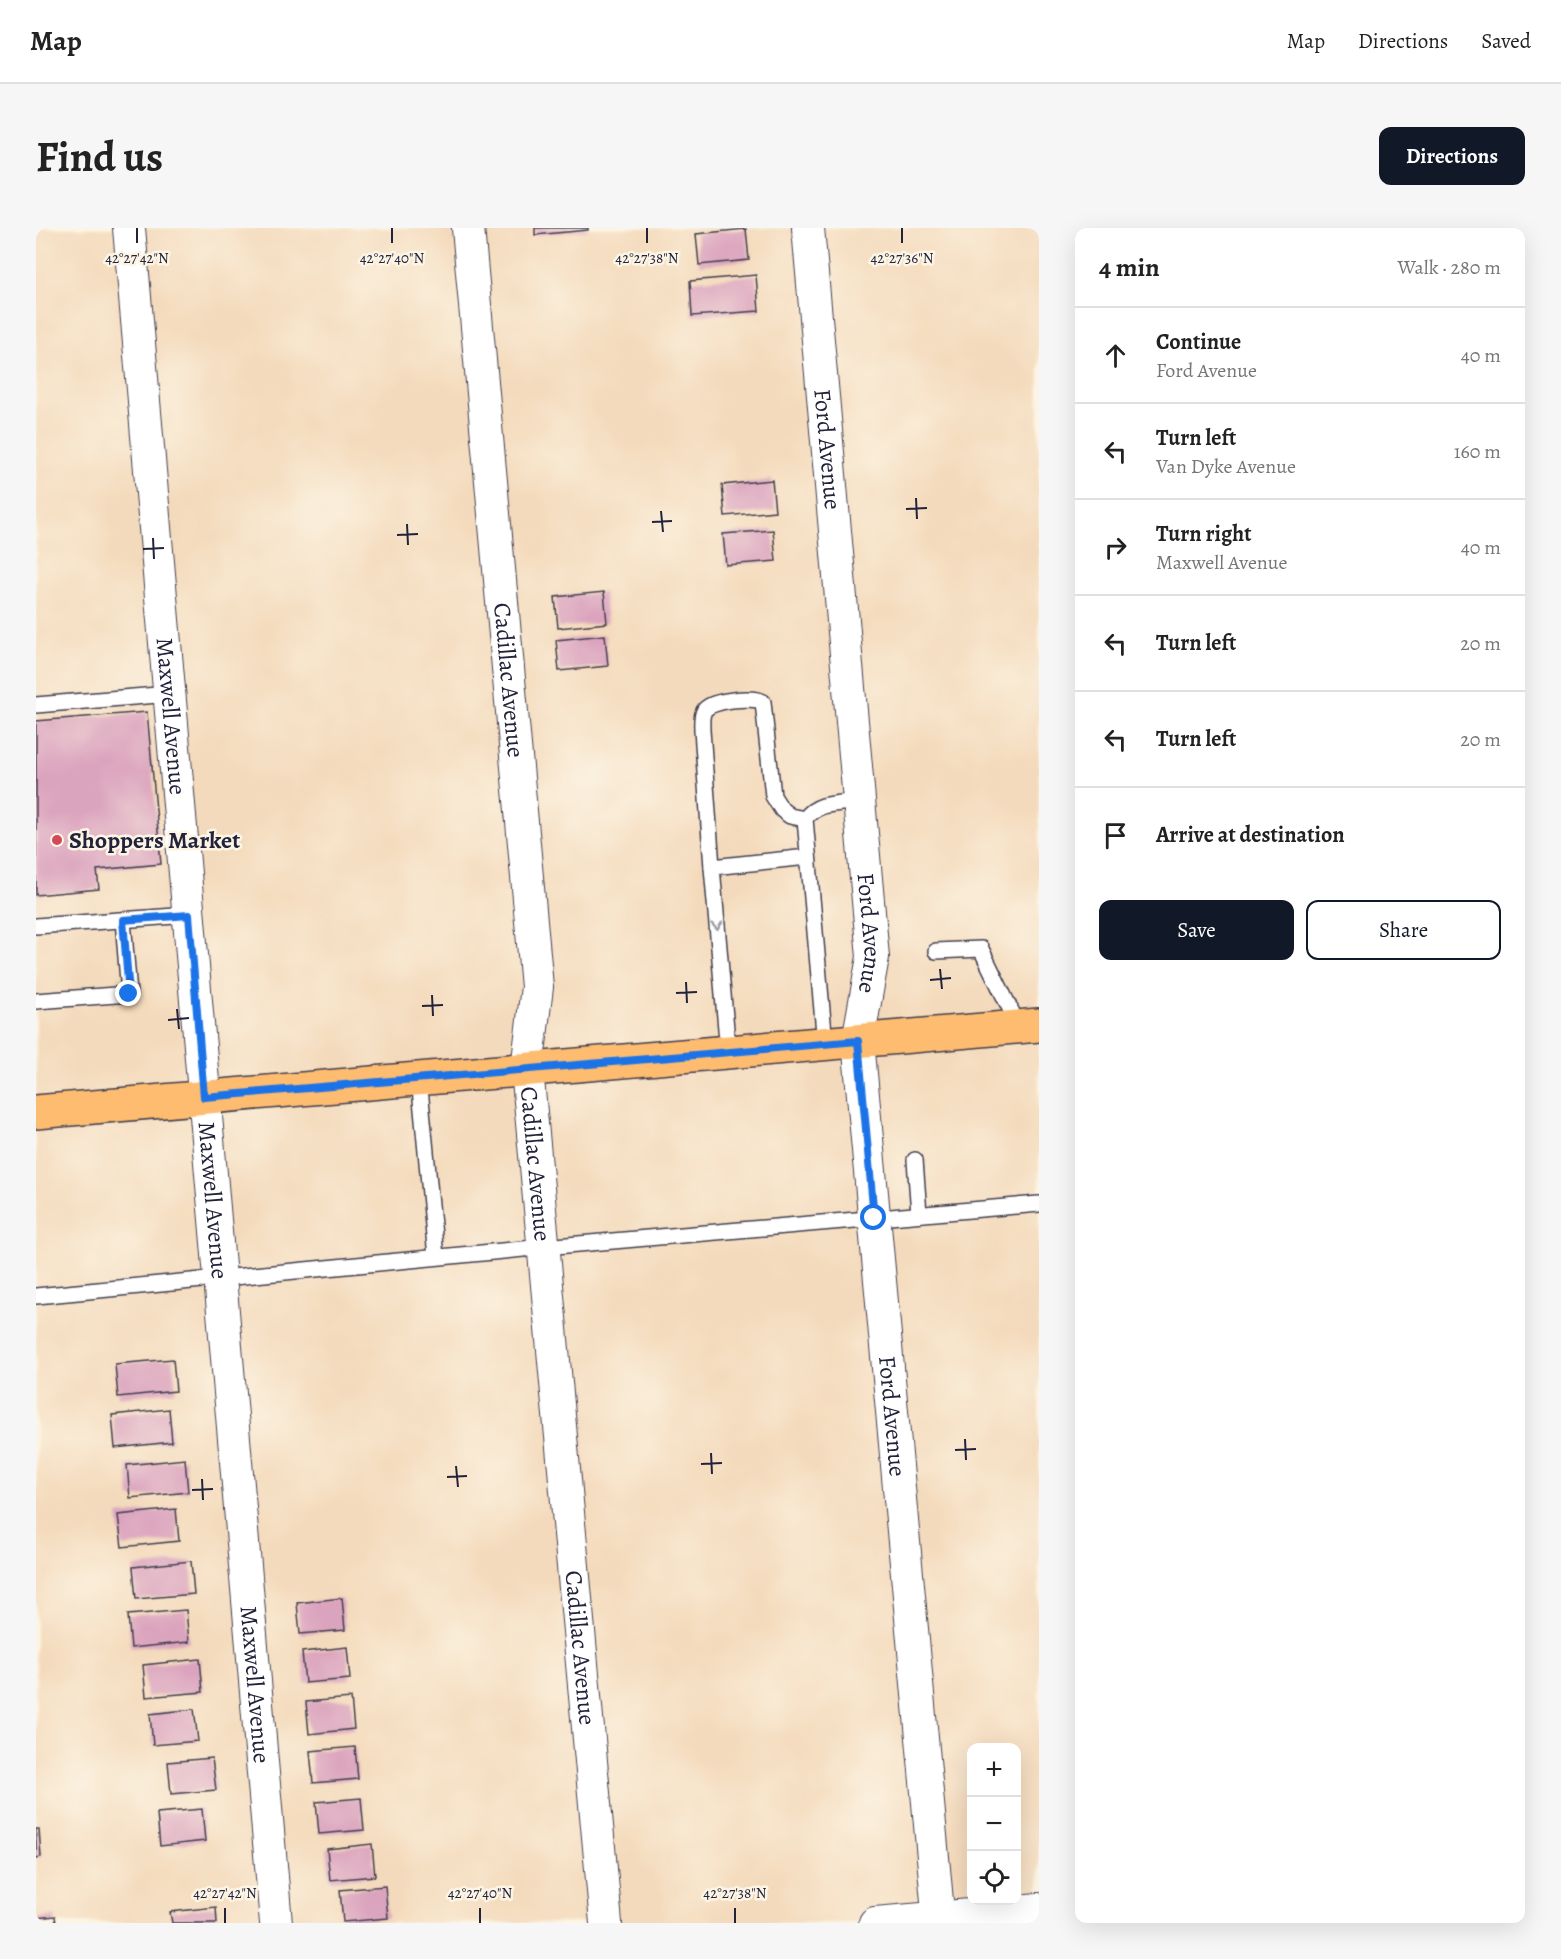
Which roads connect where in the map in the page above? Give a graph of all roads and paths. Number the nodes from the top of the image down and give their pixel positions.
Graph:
1 (129, 228) edge
2 (468, 228) edge
3 (808, 228) edge
4 (170, 694) junction
5 (36, 705) edge
6 (860, 801) junction
7 (804, 819) junction
8 (808, 857) junction
9 (712, 867) junction
10 (189, 915) junction
11 (123, 920) junction
12 (36, 926) edge
13 (936, 951) dead end
14 (36, 1000) edge
15 (1029, 1026) edge
16 (858, 1041) junction
17 (825, 1044) junction
18 (728, 1052) junction
19 (527, 1069) junction
20 (419, 1078) junction
21 (204, 1097) junction
22 (36, 1112) edge
23 (915, 1160) dead end
24 (1039, 1204) edge
25 (919, 1214) junction
26 (874, 1218) junction
27 (544, 1247) junction
28 (436, 1257) junction
29 (220, 1278) junction
30 (36, 1296) edge
31 (1039, 1909) edge
32 (938, 1921) edge
33 (276, 1923) edge
34 (606, 1923) edge
35 (875, 1923) edge

1 - 4 street, Maxwell Avenue
2 - 19 street, Cadillac Avenue
3 - 6 street, Ford Avenue
4 - 5 lane
4 - 10 street, Maxwell Avenue
6 - 7 lane
6 - 16 street, Ford Avenue
7 - 8 lane
7 - 9 lane
8 - 9 lane
8 - 17 lane
9 -> 18 lane
10 - 11 lane
10 - 21 street, Maxwell Avenue
11 - 12 lane
11 - 14 lane
13 - 15 lane
15 - 16 main road
16 - 17 main road
16 - 26 street, Ford Avenue
17 - 18 main road
18 - 19 main road
19 - 20 main road
19 - 27 street, Cadillac Avenue
20 - 21 main road
20 - 28 lane
21 - 22 main road
21 - 29 street, Maxwell Avenue
23 - 25 lane
24 - 25 lane
25 - 26 lane
26 - 27 lane
26 - 32 street, Ford Avenue
27 - 28 lane
27 - 34 street, Cadillac Avenue
28 - 29 lane
29 - 30 lane
29 - 33 street, Maxwell Avenue
31 - 32 street
32 - 35 street

